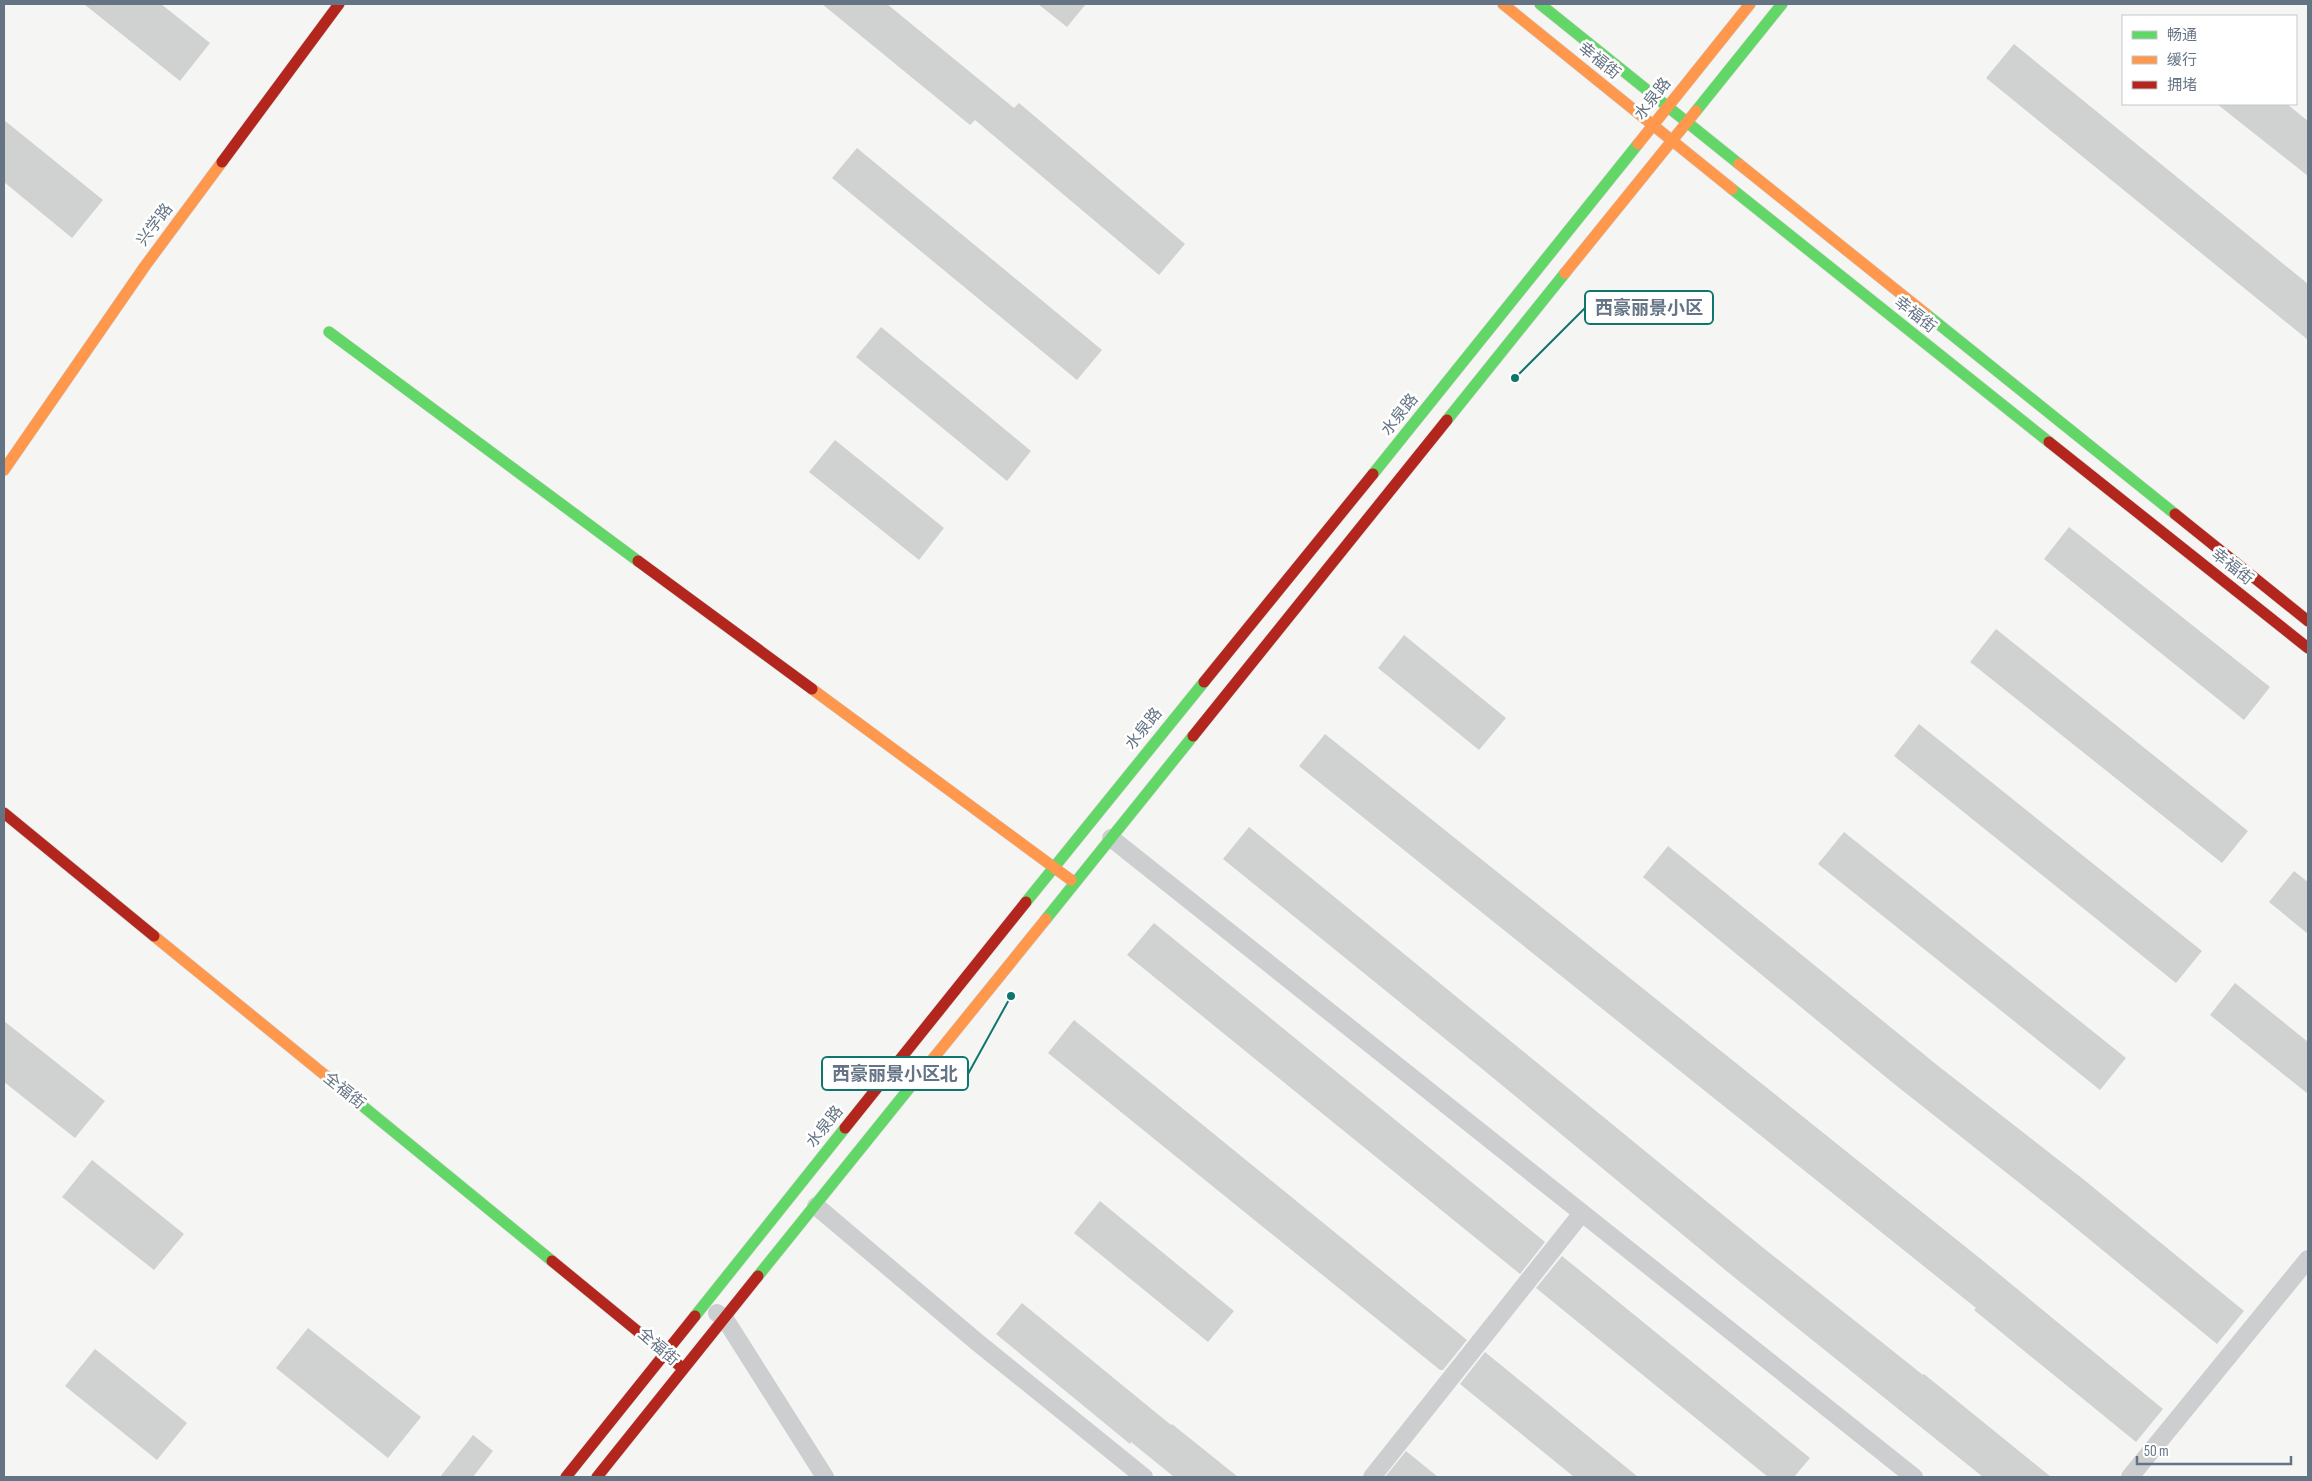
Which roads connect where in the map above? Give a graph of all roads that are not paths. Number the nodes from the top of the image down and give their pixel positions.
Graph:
1 (339, 4) edge
2 (1504, 4) edge
3 (1540, 4) edge
4 (1750, 4) edge
5 (1782, 4) edge
6 (1668, 108) junction
7 (1687, 122) junction
8 (1653, 126) junction
9 (1671, 142) junction
10 (329, 332) dead end
11 (4, 470) edge
12 (2308, 621) edge
13 (2308, 648) edge
14 (4, 813) edge
15 (1111, 838) junction
16 (1054, 867) junction
17 (1075, 883) junction
18 (816, 1206) junction
19 (1582, 1213) junction
20 (2308, 1259) edge
21 (705, 1303) junction
22 (725, 1319) junction
23 (666, 1352) junction
24 (684, 1370) junction
25 (566, 1477) edge
26 (597, 1477) edge
27 (825, 1477) edge
28 (1144, 1477) edge
29 (1372, 1477) edge
30 (1914, 1477) edge
31 (2130, 1477) edge

1 - 11 main road, 兴学路
2 - 8 main road, 幸福街
3 - 6 main road, 幸福街
4 - 6 main road, 水泉路
5 - 7 main road
6 - 7 main road, 幸福街
6 - 8 main road, 水泉路
7 - 9 main road
7 - 12 main road, 幸福街
8 - 9 main road, 幸福街
8 - 16 main road, 水泉路
9 - 13 main road, 幸福街
9 - 15 main road
10 - 16 main road
14 - 23 main road, 全福街
15 - 17 main road
15 - 19 street
16 - 17 main road
16 - 21 main road, 水泉路
17 - 18 main road
18 - 22 main road
18 - 28 street
19 - 29 street
19 - 30 street
20 - 31 street
21 - 22 street
21 - 23 main road, 水泉路
22 - 24 main road
22 - 27 street
23 - 24 main road, 全福街
23 - 25 main road, 水泉路
24 - 26 main road

